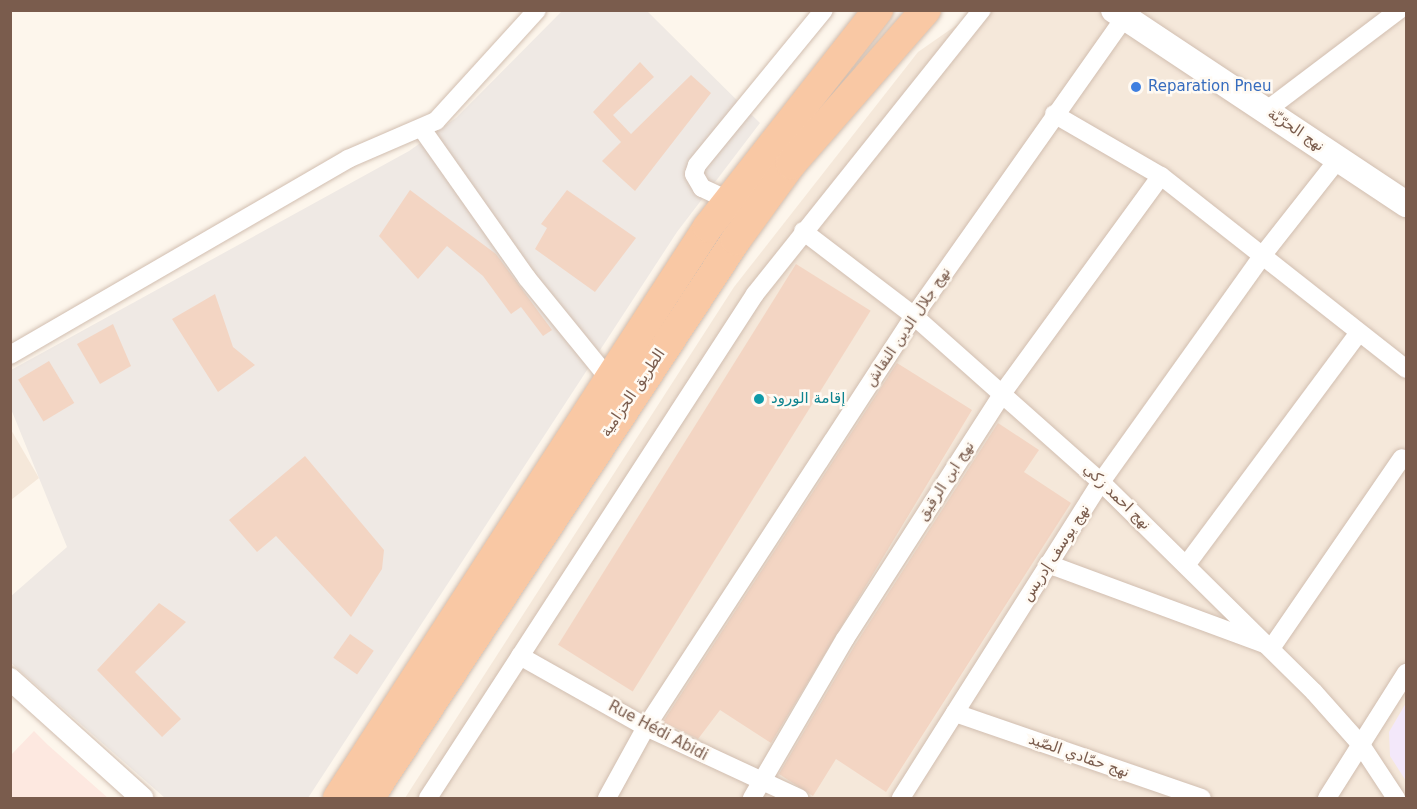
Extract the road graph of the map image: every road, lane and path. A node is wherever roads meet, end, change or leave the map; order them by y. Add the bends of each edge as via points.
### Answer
1 (537, 10) edge
2 (824, 10) edge
3 (868, 10) edge
4 (878, 10) edge
5 (926, 10) edge
6 (982, 10) edge
7 (1400, 10) edge
8 (1119, 13) edge
9 (841, 55) junction
10 (1268, 110) junction
11 (1054, 114) junction
12 (422, 129) junction
13 (1340, 158) junction
14 (1161, 176) junction
15 (728, 200) junction
16 (1407, 204) edge
17 (803, 231) junction
18 (1262, 256) junction
19 (914, 316) junction
20 (1358, 334) junction
21 (10, 355) edge
22 (1407, 369) edge
23 (609, 379) junction
24 (1004, 391) junction
25 (1402, 458) dead end
26 (1101, 482) junction
27 (1048, 564) junction
28 (1187, 564) junction
29 (1272, 647) junction
30 (520, 656) junction
31 (1407, 673) edge
32 (10, 679) edge
33 (955, 713) junction
34 (646, 727) junction
35 (1361, 745) junction
36 (755, 790) edge
37 (142, 798) edge
38 (338, 798) edge
39 (369, 798) edge
40 (428, 798) edge
41 (607, 798) edge
42 (799, 798) edge
43 (901, 798) edge
44 (1202, 798) edge
45 (1327, 798) edge
46 (1396, 798) edge

1 - 12 street via 447,111
2 - 15 street via 697,165 694,174 702,188
3 - 9 highway
4 - 9 highway, الطريق الحزامية
5 - 39 highway, الطريق الحزامية via 799,154 736,240
6 - 17 street
7 - 10 street
8 - 10 main road, نهج الحرّيّة
8 - 11 street, نهج جلال الدين النقاش
9 - 15 highway, الطريق الحزامية
10 - 13 main road, نهج الحرّيّة
11 - 14 street
11 - 19 street, نهج جلال الدين النقاش
12 - 21 street via 348,159
12 - 23 street via 527,278
13 - 16 main road, نهج الحرّيّة
13 - 18 street, نهج يوسف إدريس
14 - 18 street
14 - 24 street, نهج ابن الرقيق
15 - 23 highway, الطريق الحزامية
17 - 19 street, نهج احمد زكي
17 - 30 street via 736,322
18 - 20 street
18 - 26 street, نهج يوسف إدريس
19 - 24 street, نهج احمد زكي
19 - 34 street, نهج جلال الدين النقاش
20 - 22 street
20 - 28 street
23 - 38 highway, الطريق الحزامية
24 - 26 street, نهج احمد زكي
24 - 36 street, نهج ابن الرقيق
25 - 29 street
26 - 27 street, نهج يوسف إدريس
26 - 28 street, نهج احمد زكي
27 - 29 street
27 - 33 street, نهج يوسف إدريس
28 - 29 street, نهج احمد زكي
29 - 35 street, نهج احمد زكي
30 - 34 street, Rue Hédi Abidi
30 - 40 street
31 - 35 street
32 - 37 street
33 - 43 street, نهج يوسف إدريس
33 - 44 street, نهج حمّادي الصّيد
34 - 36 street, Rue Hédi Abidi
34 - 41 street, نهج جلال الدين النقاش
35 - 45 street
35 - 46 street, نهج احمد زكي
36 - 42 street, Rue Hédi Abidi

